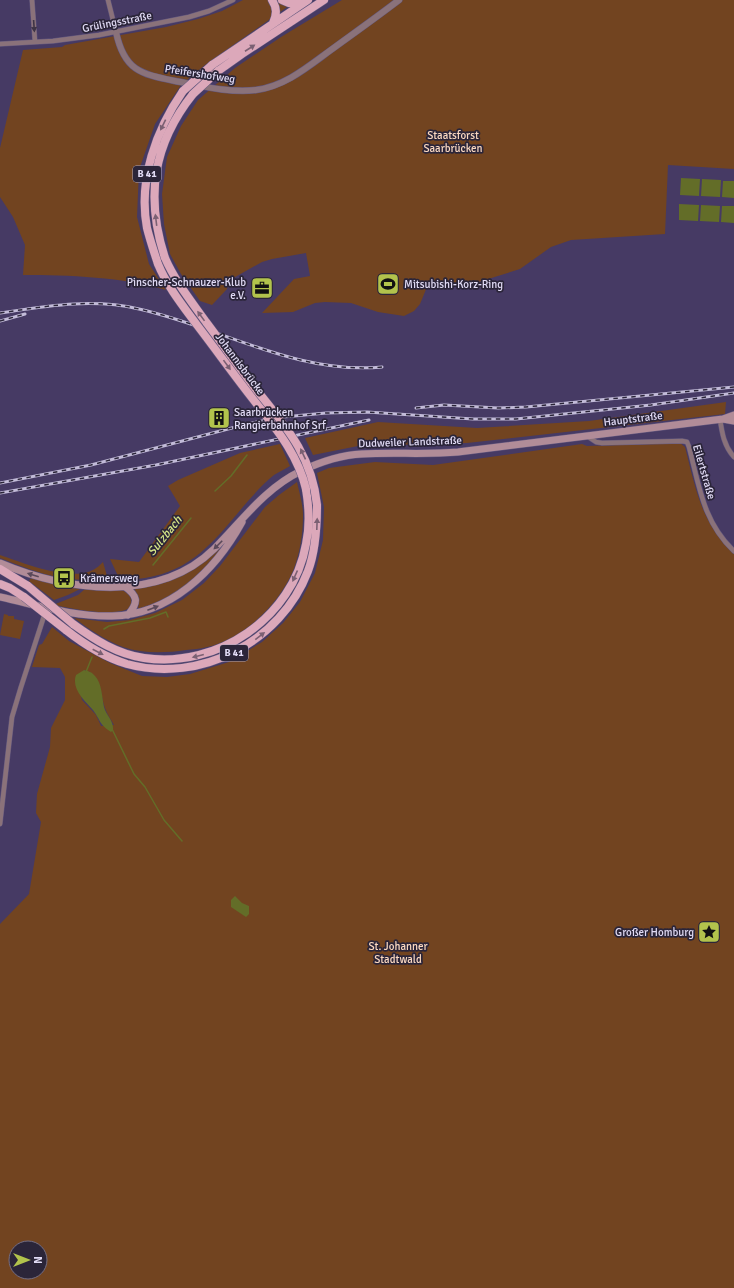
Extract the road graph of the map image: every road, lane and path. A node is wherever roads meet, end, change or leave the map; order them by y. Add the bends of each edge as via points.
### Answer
1 (32, 0) edge
2 (108, 0) edge
3 (233, 0) edge
4 (272, 0) edge
5 (282, 0) edge
6 (308, 0) edge
7 (324, 0) edge
8 (399, 0) edge
9 (273, 24) junction
10 (116, 32) junction
11 (35, 42) junction
12 (0, 44) edge
13 (734, 415) edge
14 (722, 419) junction
15 (734, 421) edge
16 (587, 436) junction
17 (546, 441) joint
18 (734, 457) edge
19 (245, 517) junction
20 (734, 551) edge
21 (0, 563) edge
22 (0, 569) edge
23 (0, 584) edge
24 (124, 586) junction
25 (0, 597) edge
26 (46, 607) junction
27 (128, 615) junction
28 (0, 824) edge

1 -> 11 street
2 - 10 street
3 - 10 street, Grülingsstraße via 189,18
4 - 9 highway via 276,8
5 - 6 highway via 289,3
6 - 9 highway, B 41
23 -> 7 highway, Johannisbrücke / B 41, bridge via 24,597 90,648 128,664 154,668 196,666 233,653 246,646 279,618 296,595 312,556 317,527 317,505 309,468 294,437 245,375 178,282 165,258 158,236 154,190 156,170 170,129 193,94 218,71
8 - 10 street, Pfeifershofweg via 300,72 281,83 257,90 223,90 159,78 142,72 124,56
9 -> 22 highway, Johannisbrücke / B 41, bridge via 212,65 183,92 163,124 155,144 145,190 145,210 147,228 158,264 170,287 295,457 305,484 308,525 303,557 292,583 271,612 253,629 231,644 188,658 158,659 143,658 107,646 73,624 28,586
10 - 11 street, Grülingsstraße via 69,40
11 - 12 street, Grülingsstraße
13 - 14 main road, Hauptstraße
14 - 15 main road, Hauptstraße
14 - 16 main road, Hauptstraße
14 - 18 street via 724,440
16 - 17 main road, Hauptstraße
16 - 20 street, Eilertstraße via 602,443 686,442 698,489 708,514 723,539
17 - 19 main road, Dudweiler Landstraße via 440,454 361,454 333,459 301,471 282,483 258,502
19 -> 24 main road, Dudweiler Landstraße via 203,559 185,571 159,580
27 -> 19 main road, Dudweiler Landstraße via 168,601 195,583 231,541
24 -> 21 main road, Dudweiler Landstraße via 58,582
24 - 27 main road via 134,594 136,600
25 - 26 main road, Dudweiler Landstraße
26 - 27 main road, Dudweiler Landstraße via 91,615
26 - 28 street via 12,717

